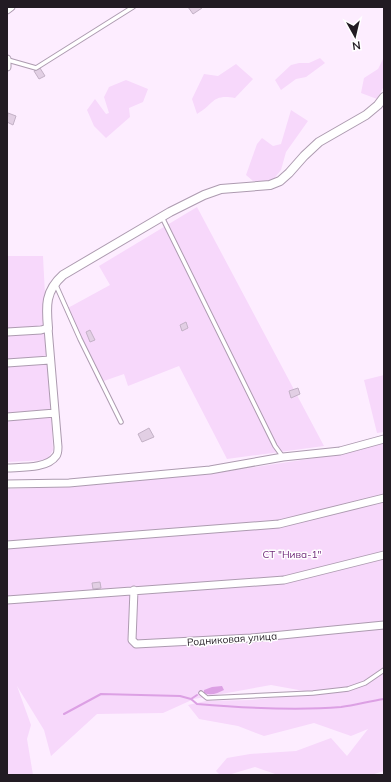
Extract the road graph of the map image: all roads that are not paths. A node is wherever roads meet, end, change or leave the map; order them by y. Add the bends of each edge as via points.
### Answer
1 (11, 7) edge
2 (133, 7) edge
3 (7, 10) edge
4 (7, 62) edge
5 (384, 97) edge
6 (162, 217) junction
7 (55, 282) junction
8 (48, 328) junction
9 (7, 332) edge
10 (50, 360) junction
11 (7, 363) edge
12 (55, 413) junction
13 (7, 417) edge
14 (121, 422) dead end
15 (384, 439) edge
16 (283, 457) junction
17 (7, 468) edge
18 (7, 484) edge
19 (384, 498) edge
20 (7, 545) edge
21 (384, 555) edge
22 (134, 590) junction
23 (7, 600) edge
24 (384, 625) edge
25 (384, 670) edge
26 (201, 692) dead end

1 - 3 street
2 - 4 lane via 36,68
5 - 6 street via 366,115 319,142 280,181 270,185 221,189
6 - 7 street
6 - 16 lane via 275,446
7 - 8 street via 47,300
7 - 14 lane
8 - 9 street
8 - 10 street
10 - 11 street
10 - 12 street
12 - 13 street
12 - 17 street via 57,455 50,463
15 - 16 street via 340,451
16 - 18 street via 202,470 69,483
19 - 20 street via 280,524
21 - 22 street via 284,580
22 - 23 street
22 - 24 street, Родниковая улица via 132,640 136,644 251,638
25 - 26 lane via 365,683 348,689 207,698

